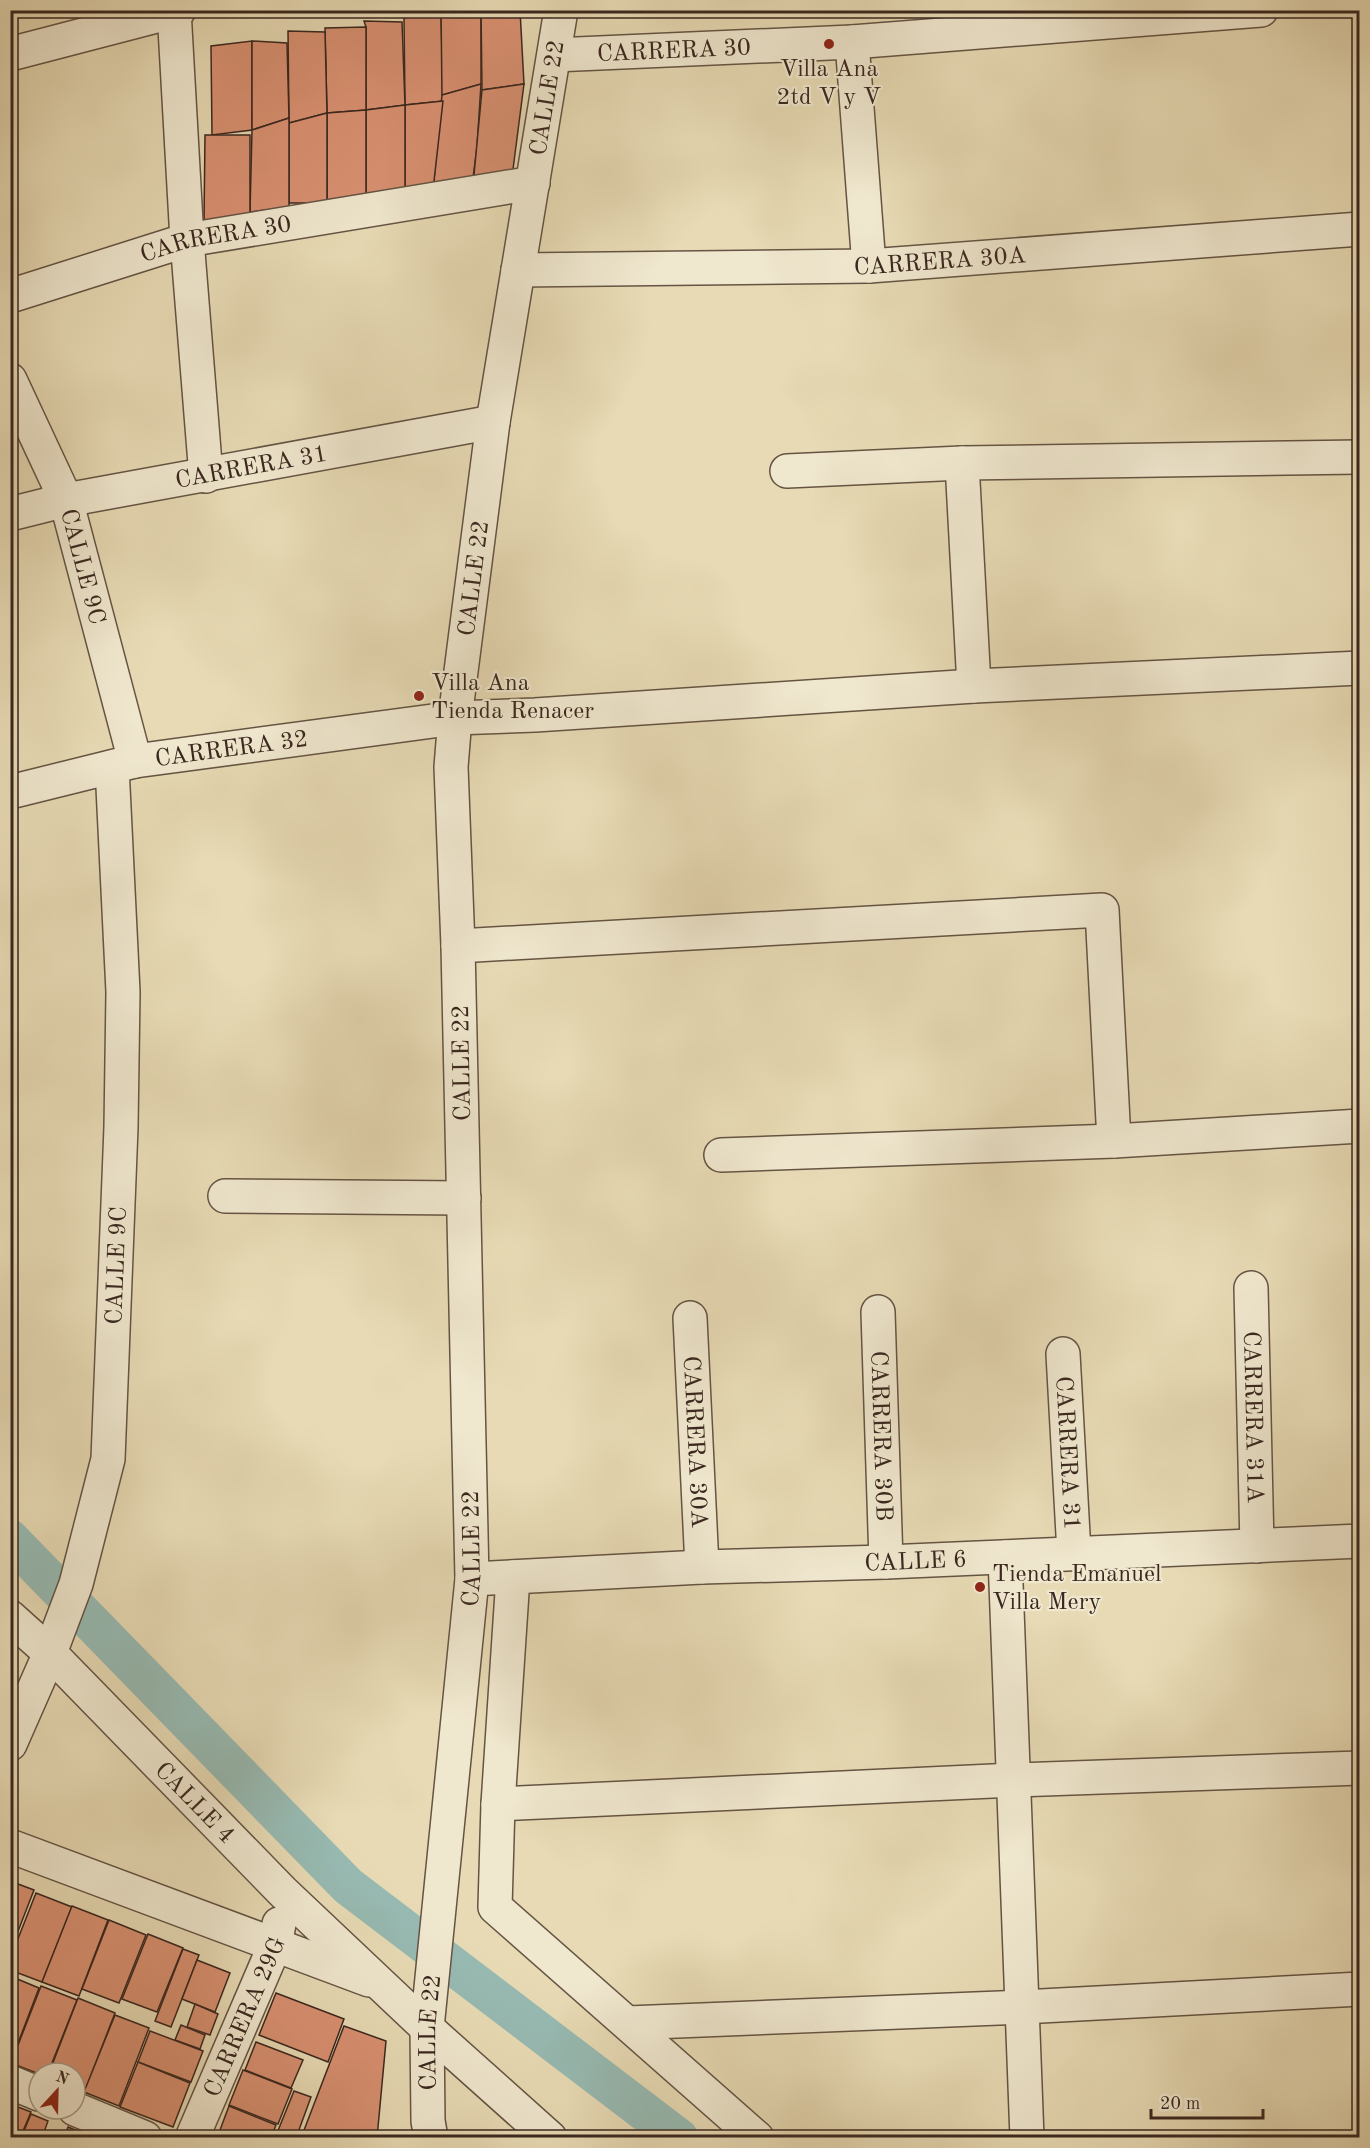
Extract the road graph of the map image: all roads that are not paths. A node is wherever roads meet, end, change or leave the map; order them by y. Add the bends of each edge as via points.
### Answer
1 (561, 10) edge
2 (1261, 10) edge
3 (176, 11) edge
4 (852, 42) junction
5 (10, 54) edge
6 (554, 55) junction
7 (533, 183) junction
8 (1359, 229) edge
9 (187, 240) junction
10 (869, 266) junction
11 (518, 270) junction
12 (10, 296) edge
13 (10, 380) edge
14 (493, 423) junction
15 (1359, 457) edge
16 (962, 463) junction
17 (787, 471) dead end
18 (206, 476) junction
19 (66, 500) junction
20 (10, 514) edge
21 (1359, 668) edge
22 (974, 687) junction
23 (455, 718) junction
24 (124, 764) junction
25 (10, 792) edge
26 (458, 946) junction
27 (1359, 1126) edge
28 (1114, 1141) junction
29 (721, 1155) dead end
30 (225, 1196) dead end
31 (464, 1198) junction
32 (1251, 1288) dead end
33 (878, 1312) dead end
34 (690, 1318) dead end
35 (1063, 1354) dead end
36 (1359, 1541) edge
37 (1257, 1546) junction
38 (1074, 1553) junction
39 (1005, 1557) junction
40 (886, 1562) junction
41 (702, 1567) junction
42 (513, 1578) junction
43 (472, 1579) junction
44 (10, 1617) edge
45 (55, 1641) junction
46 (10, 1744) edge
47 (1359, 1768) edge
48 (1014, 1779) junction
49 (498, 1804) junction
50 (10, 1846) edge
51 (283, 1892) junction
52 (275, 1945) junction
53 (383, 1985) junction
54 (1359, 1989) edge
55 (1022, 2007) junction
56 (628, 2023) junction
57 (427, 2028) junction
58 (10, 2082) edge
59 (27, 2089) edge
60 (87, 2114) edge
61 (427, 2132) edge
62 (145, 2138) edge
63 (192, 2138) edge
64 (550, 2138) edge
65 (757, 2138) edge
66 (1027, 2138) edge

1 - 6 street, CALLE 22
2 - 4 street, CARRERA 30
3 - 5 street
3 - 9 street
4 - 6 street, CARRERA 30
4 - 10 street
6 - 7 street, CALLE 22
7 - 9 street, CARRERA 30
7 - 11 street, CALLE 22
8 - 10 street, CARRERA 30A
9 - 12 street, CARRERA 30
9 - 18 street
10 - 11 street, CARRERA 30A
11 - 14 street, CALLE 22
13 - 19 street, CALLE 9C
14 - 18 street, CARRERA 31
14 - 23 street, CALLE 22
15 - 16 street
16 - 17 street
16 - 22 street
18 - 19 street, CARRERA 31
19 - 20 street, CARRERA 31
19 - 24 street, CALLE 9C
21 - 22 street, CARRERA 32
22 - 23 street, CARRERA 32
23 - 24 street, CARRERA 32
23 - 26 street, CALLE 22 via 451,767
24 - 25 street, CARRERA 32
24 - 45 street, CALLE 9C via 121,1127 108,1459 76,1584
26 - 28 street via 1102,910
26 - 31 street, CALLE 22
27 - 28 street
28 - 29 street
30 - 31 street
31 - 43 street, CALLE 22
32 - 37 street, CARRERA 31A
33 - 40 street, CARRERA 30B
34 - 41 street, CARRERA 30A
35 - 38 street, CARRERA 31
36 - 37 street, CALLE 6
37 - 38 street, CALLE 6
38 - 39 street, CALLE 6
39 - 40 street, CALLE 6
39 - 48 street
40 - 41 street, CALLE 6
41 - 42 street, CALLE 6
42 - 43 street, CALLE 6
42 - 49 street
43 - 57 street, CALLE 22
44 - 45 street, CALLE 4
45 - 46 street, CALLE 9C
45 - 51 street, CALLE 4
47 - 48 street
48 - 49 street
48 - 55 street
49 - 56 street via 495,1907
50 - 52 street, CALLE 4
51 - 52 street, CARRERA 29G
51 - 53 street, CALLE 4
52 - 53 street, CALLE 4
52 - 63 street, CARRERA 29G
53 - 57 street, CALLE 4
54 - 55 street
55 - 56 street
55 - 66 street
56 - 65 street
57 - 61 street, CALLE 22
57 - 64 street, CALLE 4
58 - 59 street
60 - 62 street

